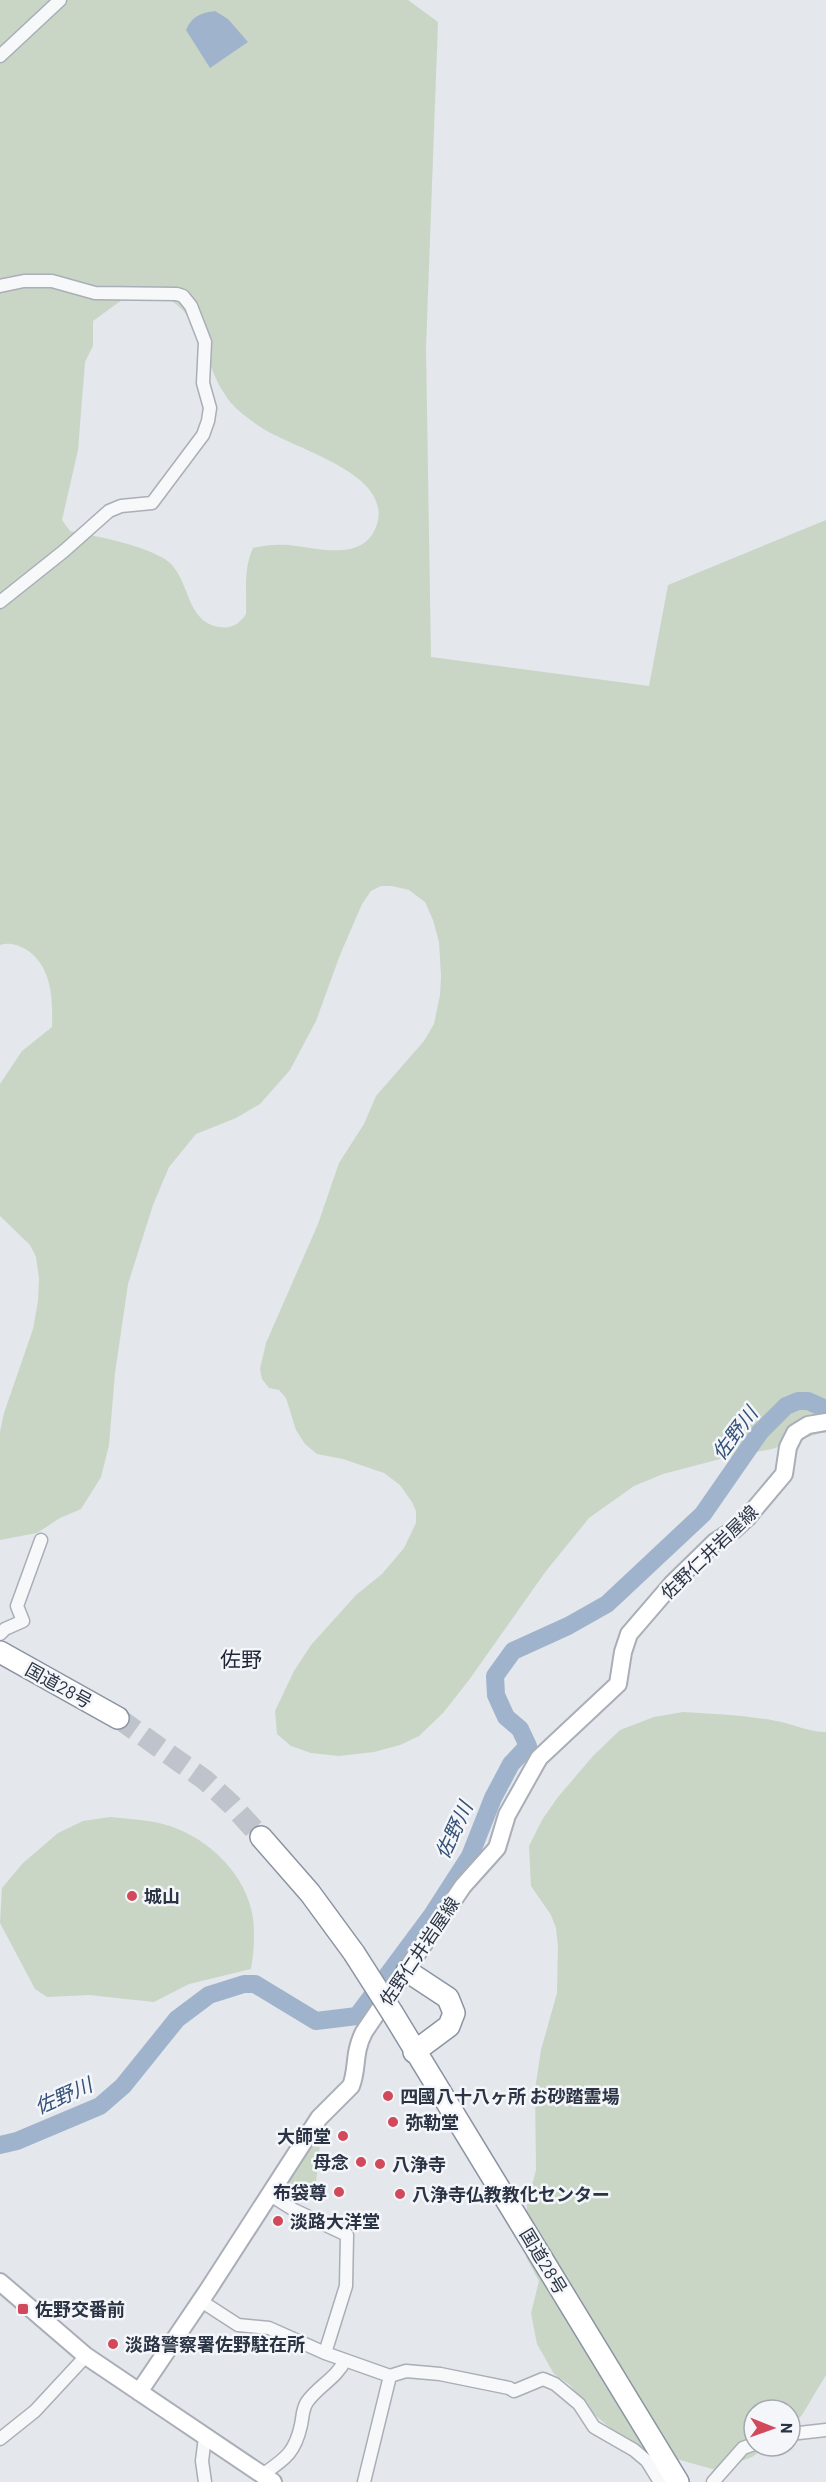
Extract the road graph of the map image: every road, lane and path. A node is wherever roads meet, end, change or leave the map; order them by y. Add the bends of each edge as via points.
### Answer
1 (60, 0) edge
2 (0, 56) edge
3 (0, 286) edge
4 (0, 602) edge
5 (826, 1422) edge
6 (40, 1540) dead end
7 (0, 1634) edge
8 (0, 1652) edge
9 (118, 1718) tunnel mouth
10 (261, 1837) tunnel mouth
11 (407, 1971) junction
12 (414, 2052) junction
13 (270, 2194) junction
14 (0, 2282) edge
15 (201, 2301) junction
16 (325, 2353) junction
17 (86, 2356) junction
18 (345, 2360) junction
19 (390, 2376) junction
20 (139, 2392) junction
21 (826, 2430) edge
22 (802, 2433) edge
23 (205, 2437) junction
24 (0, 2439) edge
25 (742, 2449) edge
26 (267, 2478) edge
27 (205, 2482) edge
28 (364, 2482) edge
29 (660, 2482) edge
30 (678, 2482) edge
31 (713, 2482) edge

1 - 2 street
3 - 4 street via 52,281 95,293 157,292 183,296 205,342 203,383 210,408 202,435 152,503 109,511
5 - 11 main road, 佐野仁井岩屋線 via 808,1425 795,1433 788,1447 784,1474 747,1518 715,1542 672,1584 629,1634 618,1684 532,1767 507,1815 497,1848 463,1886
6 - 7 street via 17,1606 23,1621
8 - 9 highway, 国道28号
10 - 12 highway, 国道28号, bridge via 310,1893 354,1953
11 - 12 highway via 448,1998 454,2013 449,2026
11 - 13 main road, 佐野仁井岩屋線 via 357,2045 351,2086 319,2118
12 - 30 highway, 国道28号
13 - 15 main road, 佐野仁井岩屋線
13 - 16 street via 347,2235 346,2286
14 - 17 main road
15 - 16 street via 238,2325 269,2328
15 - 20 main road, 佐野仁井岩屋線
16 - 18 street
17 - 20 main road
17 - 24 street via 35,2411
18 - 19 street
18 - 26 street via 340,2371 315,2390 303,2408 291,2453
19 - 28 street
19 - 29 street via 406,2372 440,2374 514,2391 543,2379 579,2404 594,2427 647,2461
20 - 23 main road
21 - 22 street
23 - 26 main road
23 - 27 street
25 - 31 street

